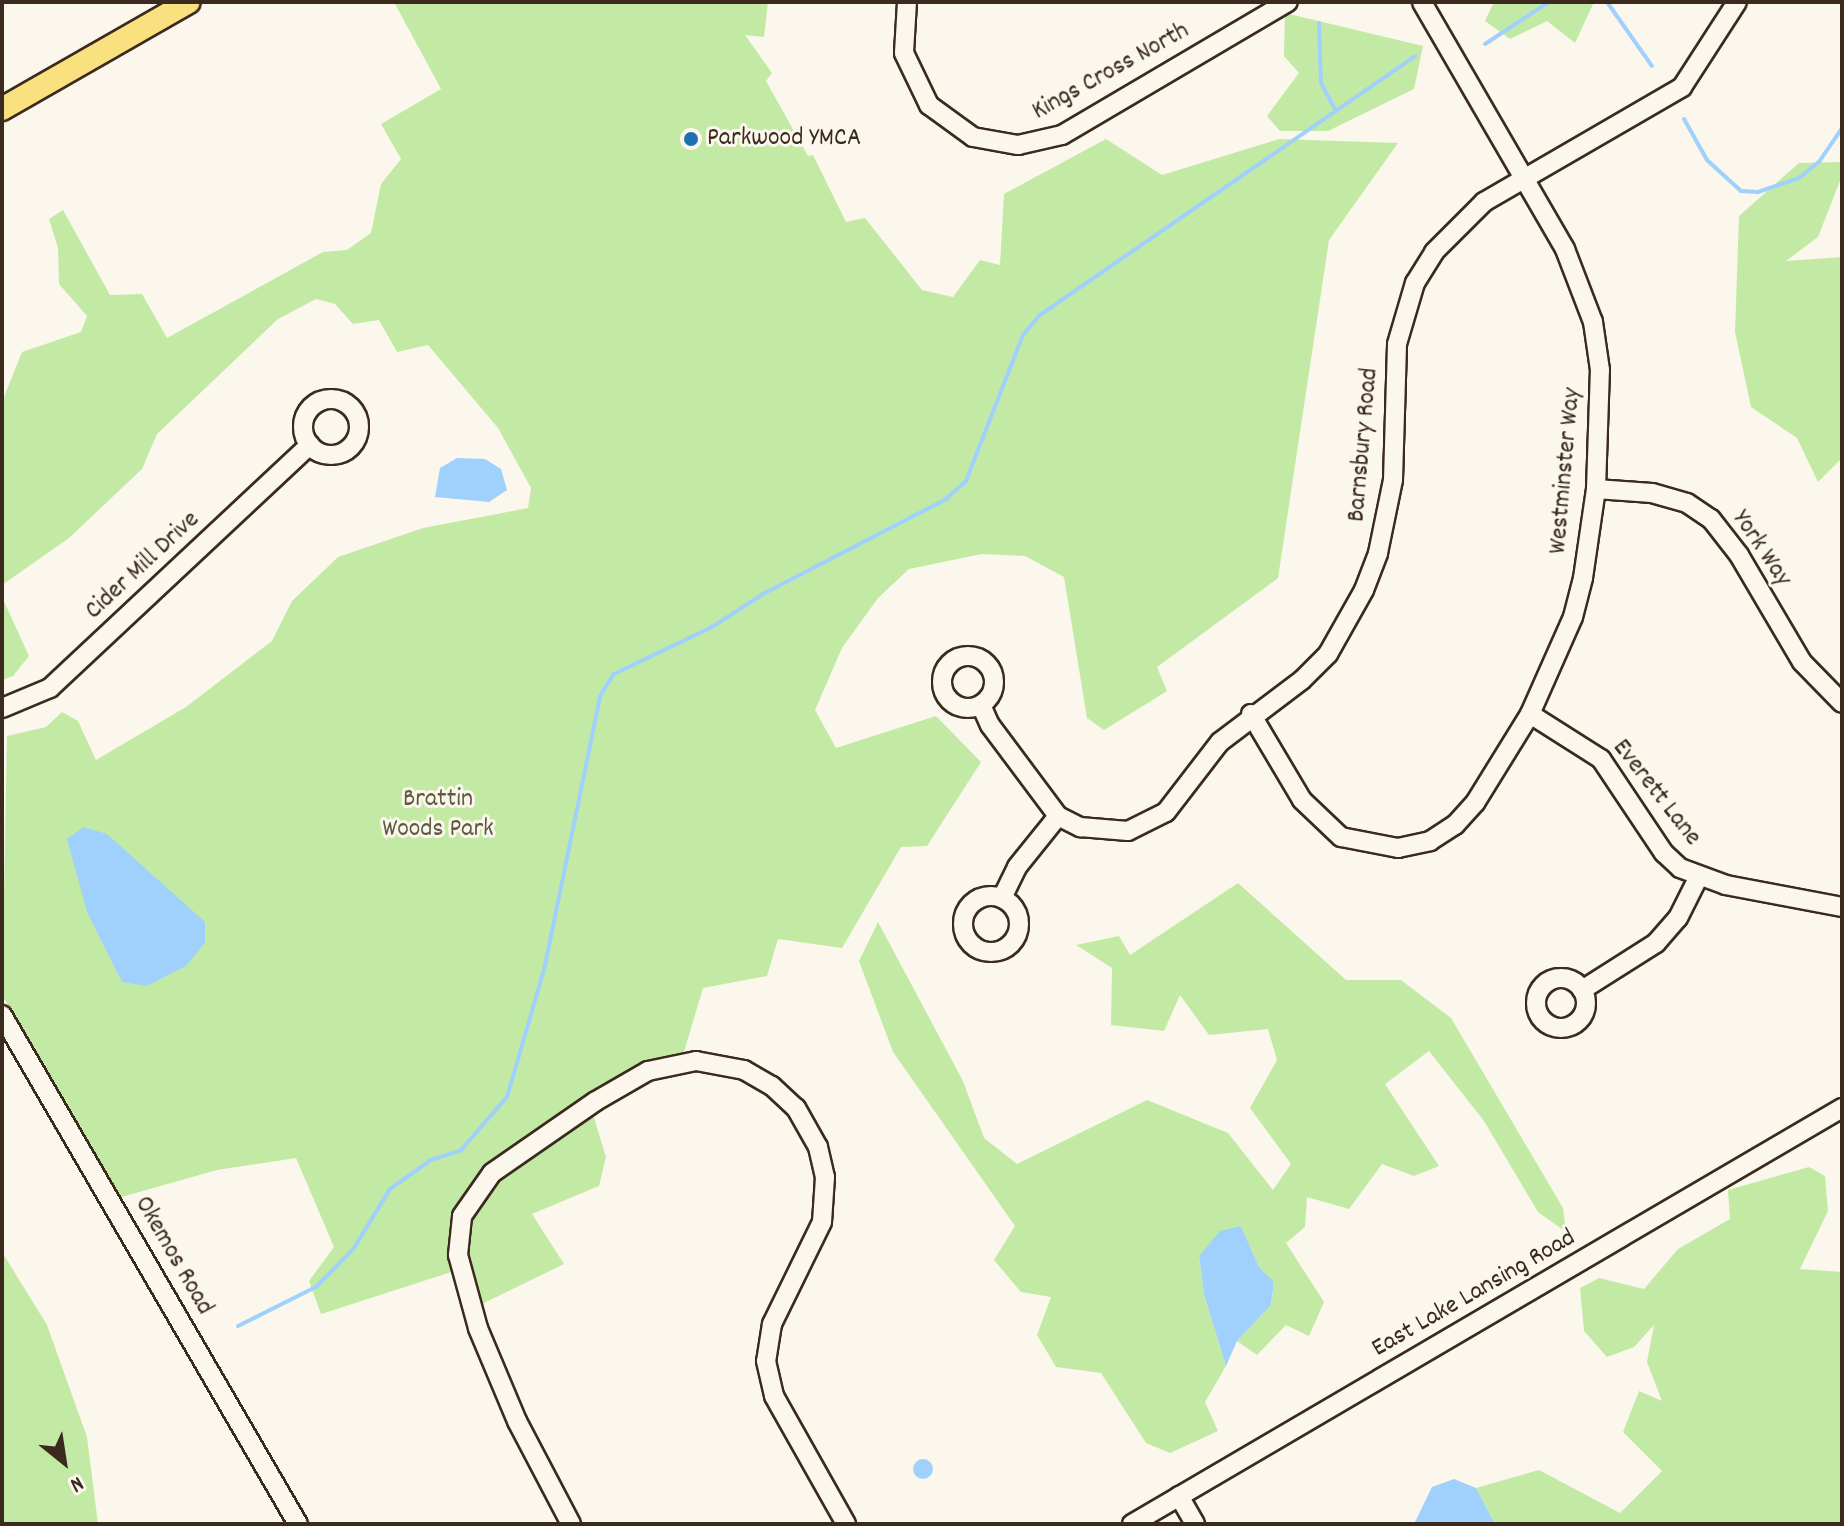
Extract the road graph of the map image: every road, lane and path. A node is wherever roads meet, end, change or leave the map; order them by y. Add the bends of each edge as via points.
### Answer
1 (189, 2) edge
2 (907, 2) edge
3 (1288, 2) edge
4 (1422, 2) edge
5 (1735, 2) edge
6 (2, 109) edge
7 (1525, 179) junction
8 (310, 445) dead end
9 (1596, 489) junction
10 (1842, 703) edge
11 (981, 705) dead end
12 (2, 708) edge
13 (1251, 714) junction
14 (1530, 714) junction
15 (1058, 816) junction
16 (1698, 878) junction
17 (1002, 898) dead end
18 (1842, 907) edge
19 (1582, 990) dead end
20 (2, 1015) edge
21 (1842, 1108) edge
22 (1179, 1496) junction
23 (298, 1524) edge
24 (571, 1524) edge
25 (846, 1524) edge
26 (1132, 1524) edge
27 (1195, 1524) edge

1 - 6 main road
2 - 3 street, Kings Cross North via 904,53 918,90 942,119 994,143 1040,142 1062,135
4 - 7 street, Westminster Way
5 - 7 street, Barnsbury Road via 1682,87
7 - 9 street, Westminster Way via 1565,249 1593,322 1600,370
7 - 13 street, Barnsbury Road via 1457,225 1415,283 1397,344 1393,480 1378,553 1328,654 1302,680
8 - 12 street, Cider Mill Drive via 50,688
9 - 10 street, York Way via 1652,493 1687,503 1711,519 1733,545 1802,662
9 - 14 street, Westminster Way via 1573,617
11 - 15 street via 990,725
13 - 14 street, Westminster Way via 1320,821 1341,837 1398,848 1430,841 1455,825 1475,803
13 - 15 street, Barnsbury Road via 1220,742 1181,796 1148,824 1103,832
14 - 16 street, Everett Lane via 1601,759 1664,853
15 - 17 street via 1017,867
16 - 18 street, Everett Lane
16 - 19 street via 1678,918 1656,943
20 - 23 street, Okemos Road
21 - 22 street, East Lake Lansing Road
22 - 26 street, East Lake Lansing Road
22 - 27 street
24 - 25 street via 487,1352 459,1266 459,1227 469,1200 492,1173 648,1071 679,1062 712,1062 744,1070 772,1086 812,1133 826,1192 818,1236 772,1324 767,1373 779,1407

